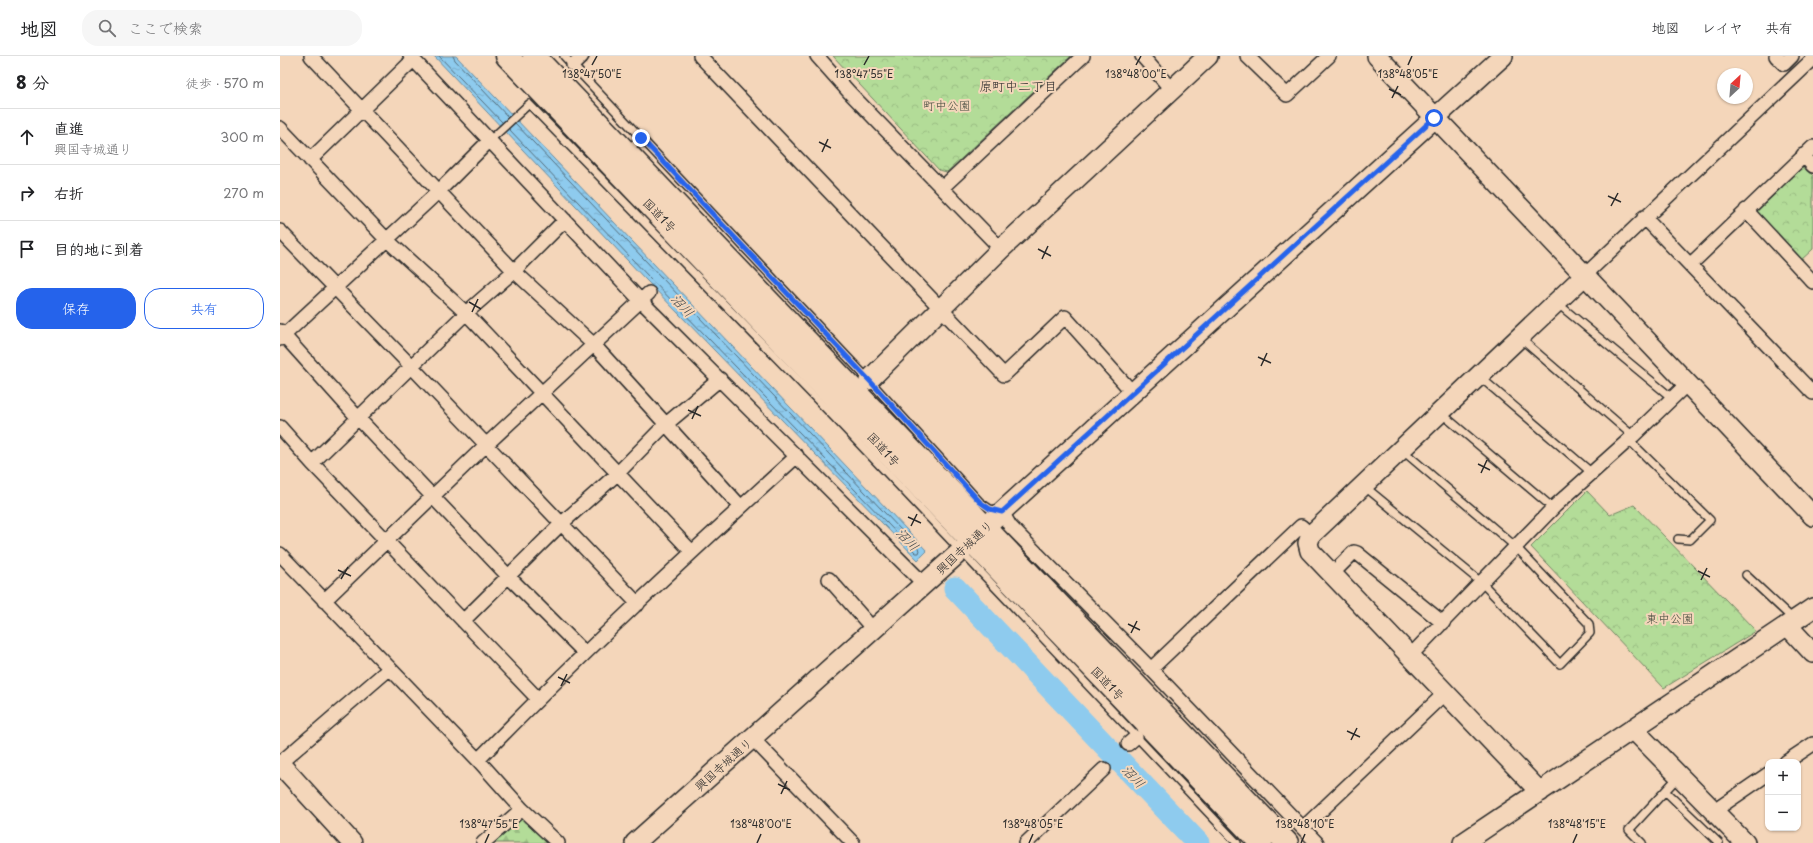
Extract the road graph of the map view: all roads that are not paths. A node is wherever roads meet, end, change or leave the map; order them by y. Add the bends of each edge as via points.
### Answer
1 (311, 56) edge
2 (507, 56) edge
3 (534, 56) edge
4 (700, 56) edge
5 (817, 56) edge
6 (1083, 56) edge
7 (1142, 56) edge
8 (1208, 56) edge
9 (1247, 56) edge
10 (1329, 56) edge
11 (1377, 56) edge
12 (1503, 56) edge
13 (1776, 56) edge
14 (1792, 56) edge
15 (412, 58) edge
16 (573, 59) edge
17 (1813, 59) edge
18 (1171, 89) junction
19 (362, 110) junction
20 (1434, 118) junction
21 (280, 128) edge
22 (492, 137) junction
23 (641, 138) junction
24 (634, 144) dead end
25 (1808, 151) edge
26 (310, 160) junction
27 (1813, 166) edge
28 (606, 170) dead end
29 (599, 176) junction
30 (943, 187) junction
31 (439, 191) junction
32 (1746, 210) junction
33 (1644, 218) junction
34 (565, 220) junction
35 (280, 231) edge
36 (386, 239) junction
37 (1001, 249) junction
38 (1690, 265) junction
39 (514, 271) junction
40 (1584, 275) junction
41 (1813, 282) edge
42 (334, 288) junction
43 (645, 297) junction
44 (1557, 303) junction
45 (940, 309) junction
46 (466, 313) junction
47 (281, 335) edge
48 (1520, 338) junction
49 (594, 345) junction
50 (412, 367) junction
51 (1479, 376) junction
52 (720, 379) junction
53 (869, 380) junction
54 (1687, 384) junction
55 (1133, 393) junction
56 (1813, 393) edge
57 (542, 394) junction
58 (1672, 398) junction
59 (1440, 413) junction
60 (358, 418) junction
61 (665, 425) junction
62 (280, 427) edge
63 (1631, 438) junction
64 (486, 445) junction
65 (1402, 450) junction
66 (797, 456) junction
67 (312, 463) junction
68 (1592, 473) junction
69 (616, 474) junction
70 (1364, 486) junction
71 (433, 496) junction
72 (741, 507) junction
73 (1553, 508) junction
74 (1002, 512) junction
75 (1813, 516) edge
76 (561, 524) junction
77 (1311, 536) junction
78 (1678, 539) dead end
79 (386, 540) junction
80 (972, 540) junction
81 (1516, 547) junction
82 (692, 552) junction
83 (280, 554) edge
84 (1332, 574) junction
85 (1746, 575) dead end
86 (509, 577) junction
87 (829, 579) dead end
88 (1482, 583) junction
89 (924, 584) junction
90 (324, 601) junction
91 (638, 604) junction
92 (1813, 608) edge
93 (463, 621) junction
94 (1443, 623) junction
95 (1792, 623) junction
96 (873, 629) junction
97 (585, 653) junction
98 (1813, 653) edge
99 (1410, 656) junction
100 (389, 669) junction
101 (1151, 669) junction
102 (1445, 693) junction
103 (538, 699) junction
104 (1634, 730) junction
105 (752, 738) junction
106 (1813, 744) edge
107 (1790, 759) edge
108 (478, 760) junction
109 (280, 764) edge
110 (1104, 769) dead end
111 (1679, 776) junction
112 (1765, 776) edge
113 (1665, 790) junction
114 (1540, 792) junction
115 (522, 809) junction
116 (1714, 811) junction
117 (1302, 828) junction
118 (352, 843) edge
119 (483, 843) edge
120 (558, 843) edge
121 (635, 843) edge
122 (853, 843) edge
123 (1026, 843) edge
124 (1237, 843) edge
125 (1261, 843) edge
126 (1287, 843) edge
127 (1317, 843) edge
128 (1463, 843) edge
129 (1642, 843) edge
130 (1719, 843) edge
131 (1745, 843) edge

1 - 19 street
2 - 80 highway, 国道1号
3 - 80 highway, 国道1号
4 - 45 street
5 - 30 street
6 - 30 street
7 - 18 street
8 - 18 street
9 - 10 street via 1287,95
11 - 20 street
12 - 20 street, 興国寺城通り
13 - 14 street via 1784,64
15 - 19 street
15 - 22 street
16 - 23 lane
17 - 33 street
18 - 37 street
19 - 26 street
19 - 31 street
20 - 40 street
20 - 55 street, 興国寺城通り
21 - 26 street
22 - 29 lane via 529,104
22 - 31 street
22 - 34 street
23 - 24 lane
23 - 53 lane
25 - 27 street
25 - 32 street
26 - 36 street
28 - 29 lane
29 - 80 lane via 835,418
30 - 37 street
31 - 36 street
31 - 39 street
32 - 38 street
32 - 41 street
33 - 38 street
33 - 40 street
34 - 39 street
34 - 43 street
35 - 42 street
36 - 42 street
36 - 46 street
37 - 45 street
38 - 56 street
39 - 46 street
39 - 49 street
40 - 44 street
40 - 54 street
42 - 47 street
42 - 50 street
43 - 49 street
43 - 52 street
44 - 48 street
44 - 58 lane
45 - 53 street
45 - 55 street via 1004,375 1065,317
46 - 50 street
46 - 57 street
47 - 60 street
48 - 51 street
48 - 63 lane
49 - 57 street
49 - 61 street
50 - 60 street
50 - 64 street
51 - 59 street
51 - 68 lane
52 - 61 street
52 - 66 street
53 - 74 lane via 980,502 990,509
54 - 58 street
54 - 75 street
55 - 74 street, 興国寺城通り
57 - 64 street
57 - 69 street
58 - 63 street
59 - 65 street
59 - 73 lane
60 - 67 street
60 - 71 street
61 - 69 street
61 - 72 street
62 - 67 street
63 - 68 street
63 - 78 lane via 1710,520 1690,540
64 - 71 street
64 - 76 street
65 - 70 street
65 - 81 lane
66 - 72 street
66 - 89 street
67 - 79 street
68 - 73 street
69 - 76 street
69 - 82 street
70 - 77 street
70 - 88 lane
71 - 79 street
71 - 86 street
72 - 82 street
73 - 81 street
74 - 80 street, 興国寺城通り
74 - 101 street via 1010,526
76 - 86 street
76 - 91 street
77 - 84 street via 1308,543 1310,551
77 - 101 street via 1301,526
79 - 90 street
79 - 93 street
80 - 89 street, 興国寺城通り
80 - 124 lane via 1132,740
80 - 125 highway, 国道1号
80 - 126 highway, 国道1号
81 - 88 street
81 - 88 lane via 1589,624 1590,632 1587,636 1560,664
82 - 91 street
83 - 90 street
84 - 94 street via 1354,552 1357,553
84 - 99 street
85 - 95 lane
86 - 93 street
86 - 97 street
87 - 96 street
88 - 94 street
89 - 96 street, 興国寺城通り
90 - 100 street
91 - 97 street
92 - 95 street
93 - 103 street
94 - 99 street
95 - 98 street
95 - 104 street
96 - 105 street, 興国寺城通り
97 - 103 street
99 - 102 street
100 - 108 street
100 - 109 street
101 - 117 street
102 - 114 street
102 - 117 street
103 - 108 street
104 - 111 street
104 - 114 street
105 - 121 street, 興国寺城通り
105 - 122 street
106 - 107 street
108 - 115 street
109 - 118 street
110 - 123 street
111 - 113 lane
111 - 116 street
112 - 116 street
113 - 129 lane via 1630,830
113 - 130 lane
114 - 128 street
115 - 119 street
115 - 120 street
116 - 131 street
117 - 127 street

